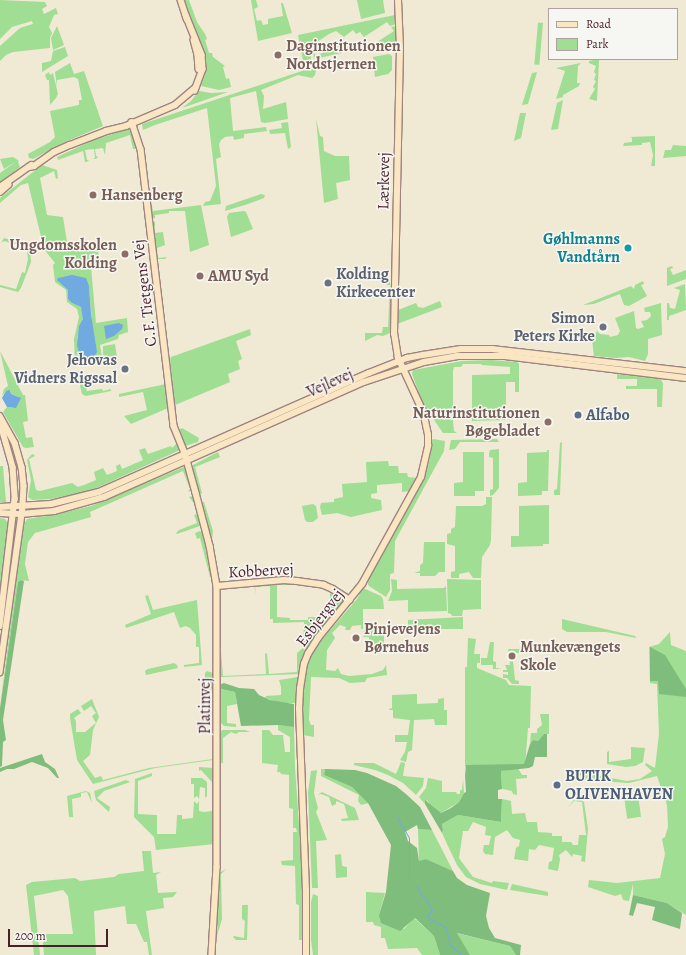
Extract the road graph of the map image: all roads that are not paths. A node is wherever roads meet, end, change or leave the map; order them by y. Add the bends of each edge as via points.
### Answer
1 (181, 0) edge
2 (398, 0) edge
3 (131, 123) junction
4 (14, 178) junction
5 (0, 187) edge
6 (0, 192) edge
7 (424, 355) junction
8 (400, 361) junction
9 (403, 368) junction
10 (686, 371) edge
11 (666, 372) junction
12 (686, 378) edge
13 (0, 416) edge
14 (0, 421) edge
15 (184, 453) junction
16 (18, 454) junction
17 (10, 456) junction
18 (186, 461) junction
19 (0, 507) edge
20 (14, 510) junction
21 (22, 510) junction
22 (0, 512) edge
23 (217, 586) junction
24 (350, 600) junction
25 (0, 626) edge
26 (0, 672) edge
27 (212, 955) edge
28 (306, 955) edge

1 - 3 street via 198,55 200,75 195,88 175,105
2 - 8 street, Lærkevej via 400,48 394,334
3 - 4 street via 46,155
3 - 15 street, C.F. Tietgens Vej via 141,149 174,426
4 - 5 street
4 - 6 street
7 - 8 street, Vejlevej
7 - 9 street via 422,359 408,362
7 - 11 street, Vejlevej via 461,349 492,349
8 - 9 street, Lærkevej
8 - 15 street, Vejlevej
9 - 11 street, Vejlevej via 457,356 489,355
9 - 18 street, Vejlevej via 364,382
9 - 24 street, Esbjergvej via 426,423 426,460 421,477 362,584
10 - 11 street, Vejlevej
11 - 12 street, Vejlevej
13 - 16 street via 9,430
14 - 17 street
15 - 18 street, C.F. Tietgens Vej
15 - 21 street, Vejlevej via 99,492 47,508
16 - 17 street
16 - 21 street via 23,476
17 - 20 street via 14,475
18 - 21 street, Vejlevej via 86,503 54,511
18 - 23 street, Platinvej via 210,546
19 - 20 street, Vejlevej
20 - 21 street, Vejlevej
20 - 22 street, Vejlevej
20 - 25 street
21 - 26 street
23 - 24 street, Kobbervej via 297,581 324,585
23 - 27 street, Platinvej via 217,867
24 - 28 street, Esbjergvej via 308,654 300,689 299,734 306,891

